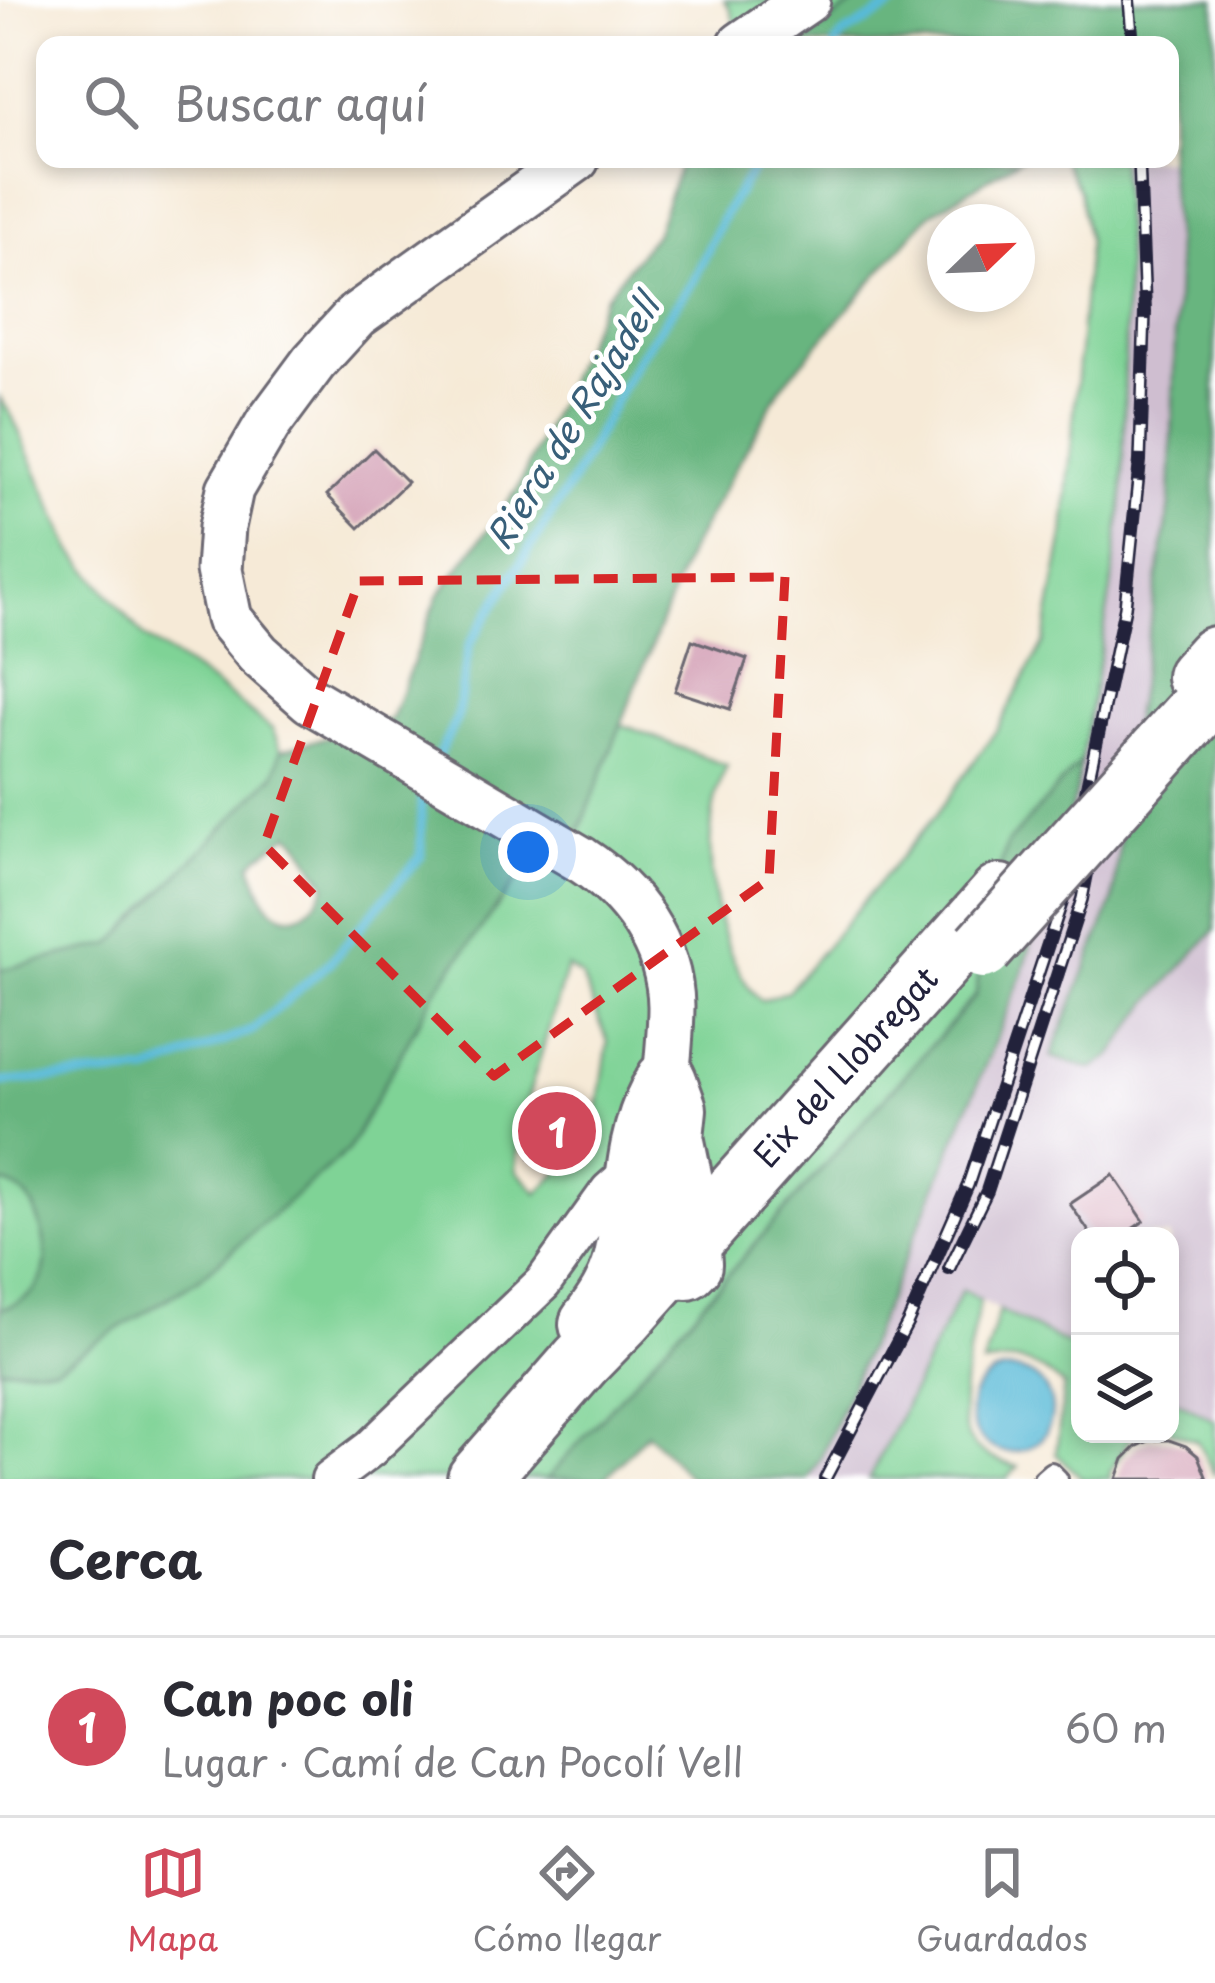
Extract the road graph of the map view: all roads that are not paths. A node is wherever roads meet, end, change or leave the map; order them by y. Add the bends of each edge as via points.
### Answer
1 (807, 0) edge
2 (754, 36) edge
3 (563, 168) edge
4 (1206, 683) edge
5 (671, 1095) junction
6 (774, 1168) junction
7 (635, 1179) junction
8 (691, 1241) junction
9 (589, 1374) junction
10 (330, 1479) edge
11 (478, 1479) edge
12 (516, 1479) edge
13 (1043, 1479) edge
14 (1058, 1479) edge

1 - 2 street
3 - 5 street via 356,316 314,362 230,489 219,570 229,619 310,700 598,871 634,906 653,934 669,985
4 - 6 highway, Eix del Llobregat, bridge via 992,921 874,1079
5 - 6 highway via 710,1152 725,1162
5 - 7 highway via 650,1112
5 - 8 highway
6 - 8 highway via 715,1238
6 - 9 highway, Eix del Llobregat via 714,1260
7 - 8 highway via 656,1224 674,1240
7 - 9 highway via 625,1258 583,1333
7 - 10 street via 609,1191 543,1283
8 - 9 highway via 691,1264
9 - 11 highway, Eix del Llobregat
9 - 12 highway, Eix del Llobregat
13 - 14 lane via 1051,1472

